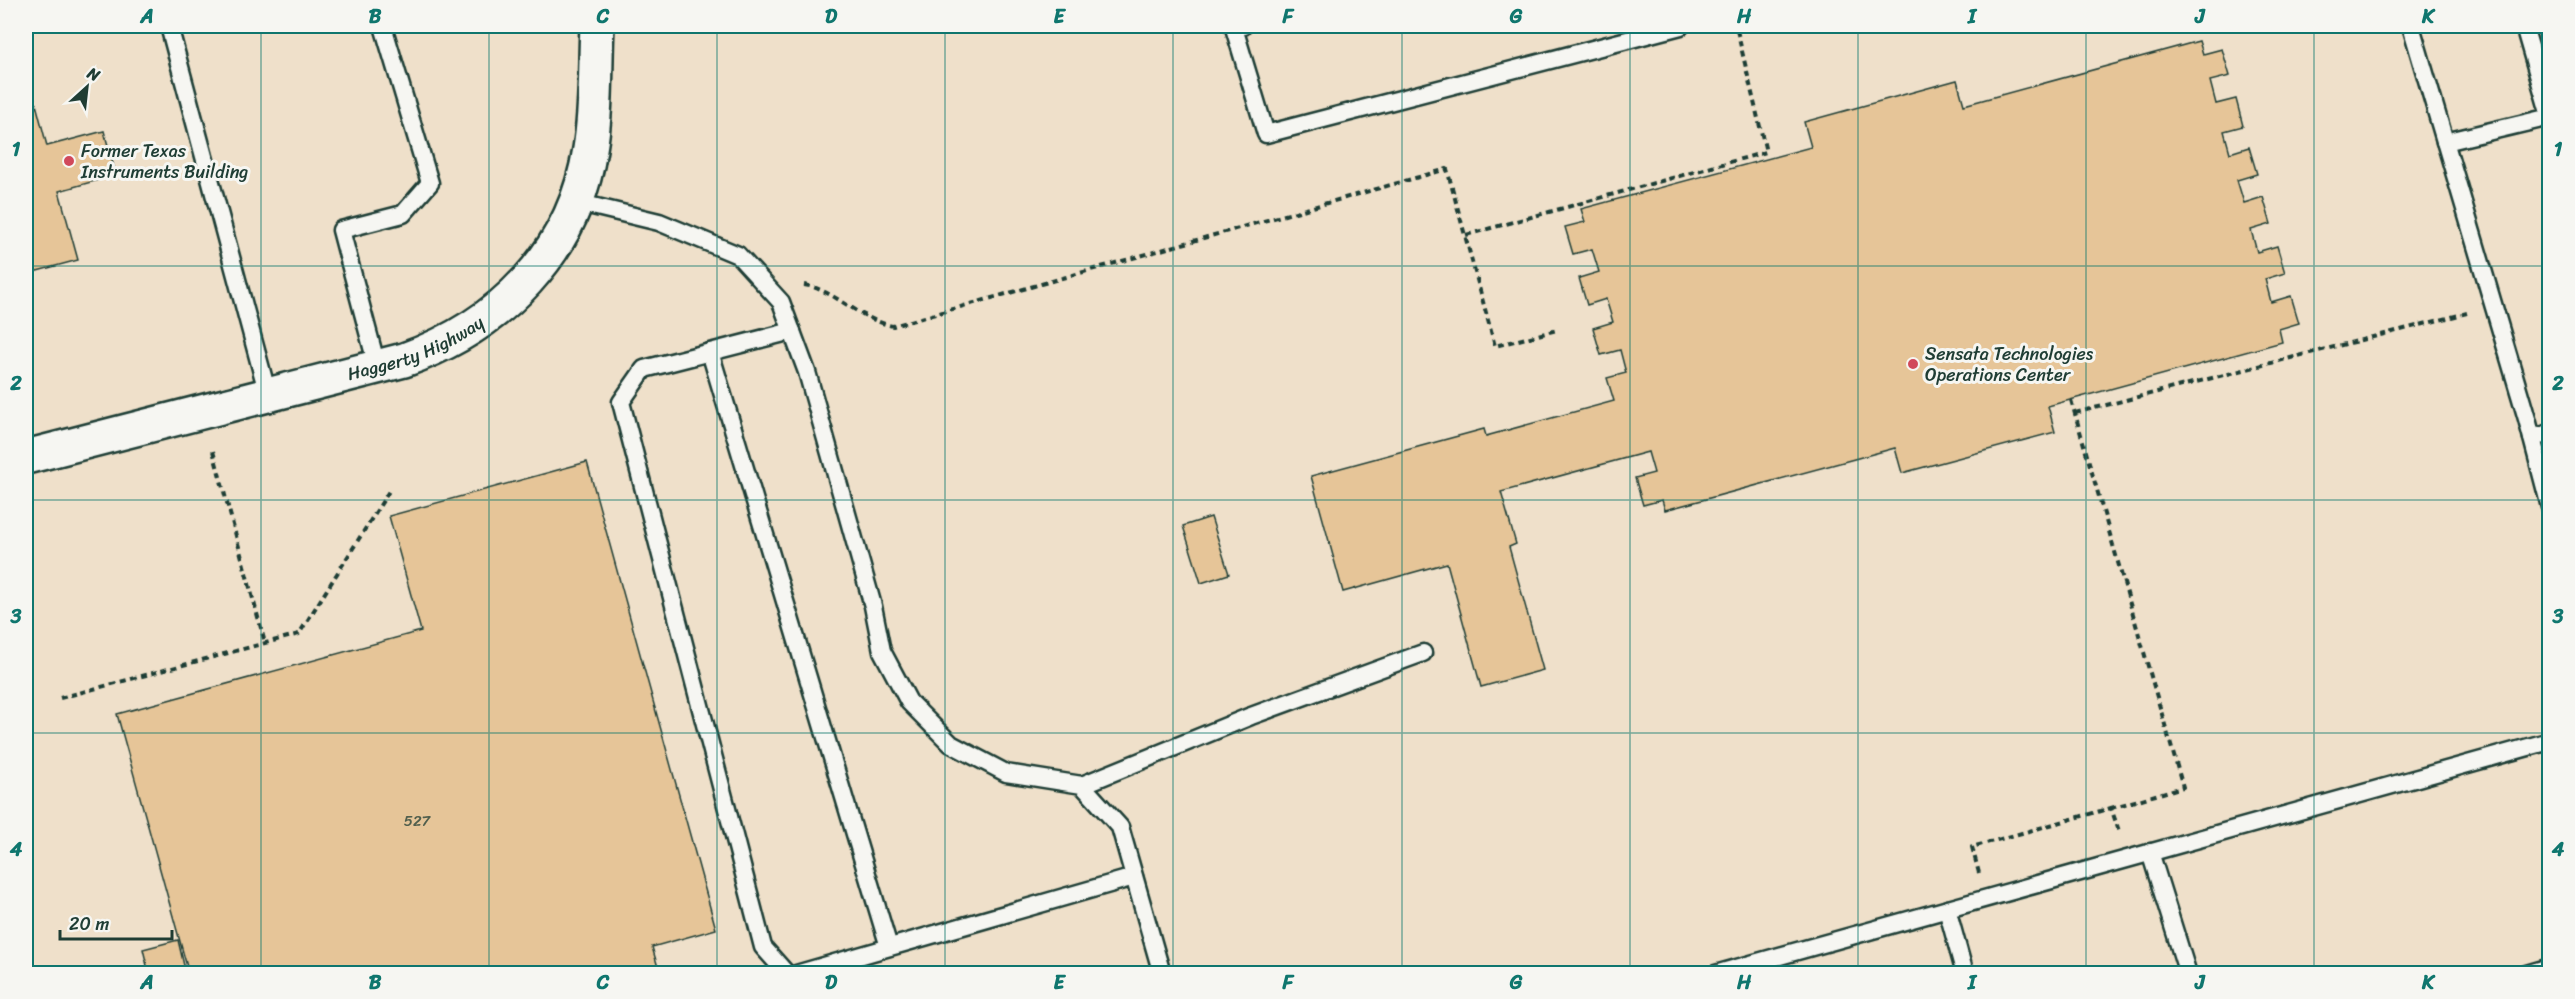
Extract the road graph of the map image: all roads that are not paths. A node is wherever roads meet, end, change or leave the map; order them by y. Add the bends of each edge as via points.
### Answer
1 (169, 26) edge
2 (383, 26) edge
3 (597, 26) edge
4 (1243, 26) edge
5 (1681, 26) edge
6 (2411, 26) edge
7 (2524, 26) edge
8 (2550, 116) edge
9 (2445, 142) junction
10 (576, 202) junction
11 (792, 331) junction
12 (710, 352) junction
13 (377, 366) junction
14 (268, 395) junction
15 (2550, 433) edge
16 (2532, 438) junction
17 (26, 457) edge
18 (2550, 507) edge
19 (1423, 654) dead end
20 (2550, 741) edge
21 (1082, 785) junction
22 (2150, 852) junction
23 (1134, 877) junction
24 (1947, 909) junction
25 (889, 947) junction
26 (2550, 967) edge
27 (787, 974) edge
28 (796, 974) edge
29 (1162, 974) edge
30 (1715, 974) edge
31 (1965, 974) edge
32 (2188, 974) edge
33 (2526, 974) edge

1 - 14 lane
2 - 13 lane via 430,183 403,214 341,230
3 - 10 street, Haggerty Highway via 594,123
4 - 5 lane via 1234,28 1266,134
6 - 9 lane
7 - 8 lane
8 - 9 lane
9 - 16 lane
10 - 11 lane via 658,222 738,255 781,302
10 - 13 street, Haggerty Highway via 552,250 498,309 477,326 429,351
11 - 12 lane
11 - 21 lane via 814,394 882,651 909,702 951,744 1006,773
12 - 25 lane
12 - 27 lane via 644,369 621,402 763,947
13 - 14 street, Haggerty Highway
14 - 17 street, Haggerty Highway
15 - 16 lane
16 - 18 lane
19 - 21 lane via 1251,716
20 - 22 lane
21 - 23 lane via 1120,827
22 - 24 lane
22 - 32 lane
23 - 25 lane
23 - 29 lane
24 - 30 lane
24 - 31 lane
25 - 28 lane
26 - 33 lane

